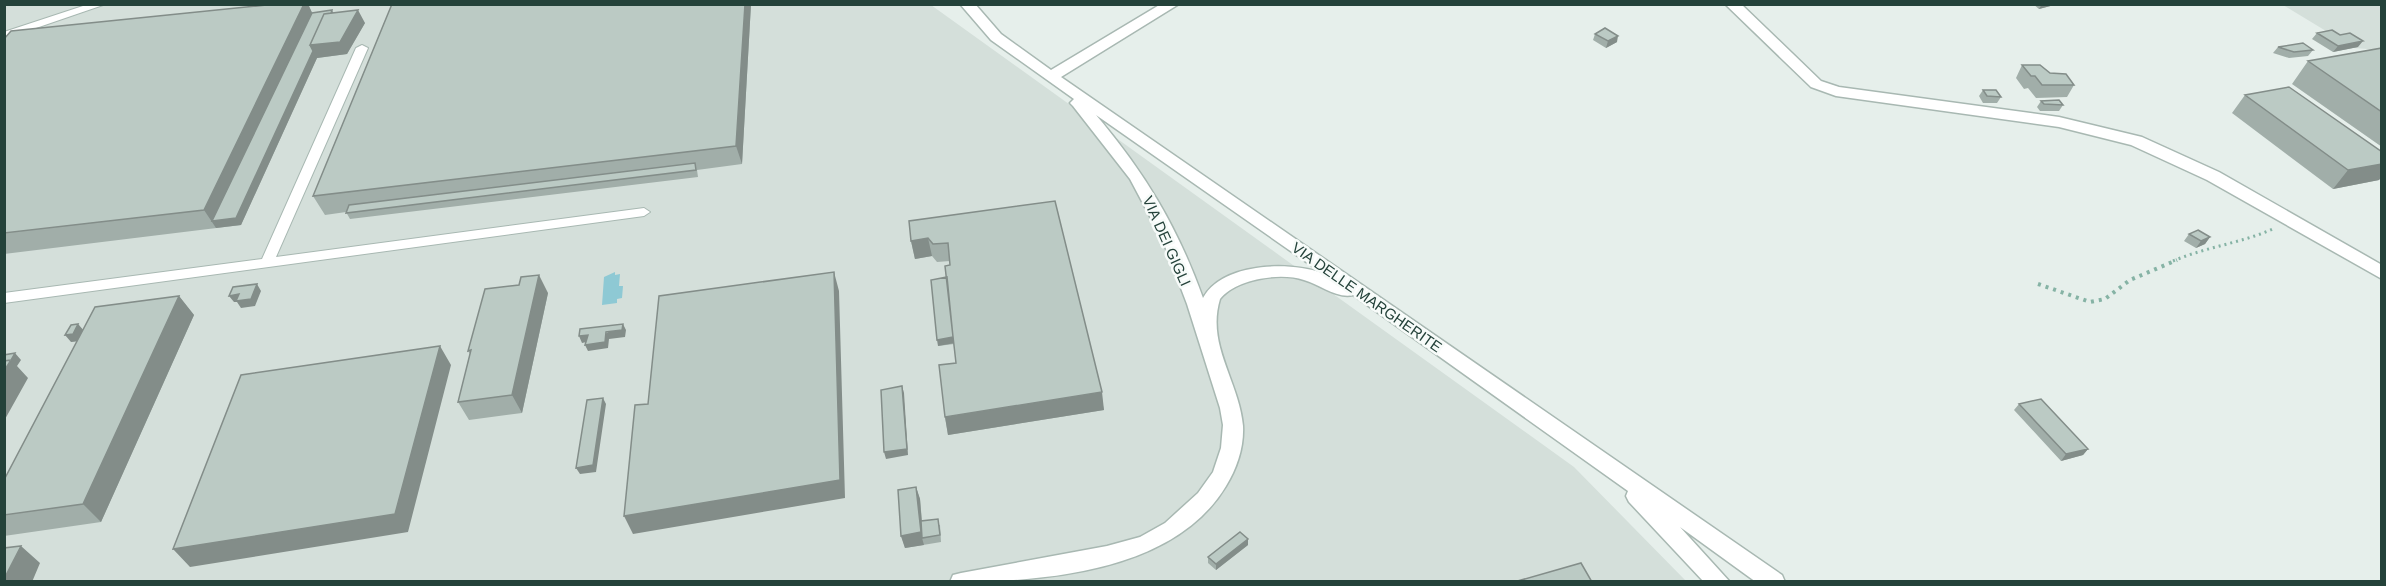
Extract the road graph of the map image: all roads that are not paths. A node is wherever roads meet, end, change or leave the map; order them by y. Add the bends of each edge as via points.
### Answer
1 (101, 4) edge
2 (967, 4) edge
3 (1172, 4) edge
4 (1732, 4) edge
5 (4, 36) edge
6 (362, 48) dead end
7 (1058, 82) junction
8 (644, 212) dead end
9 (267, 262) junction
10 (2382, 273) edge
11 (1367, 297) junction
12 (4, 298) edge
13 (1210, 347) junction
14 (1583, 449) junction
15 (962, 582) edge
16 (1719, 582) edge
17 (1774, 582) edge

1 - 5 lane
2 - 7 street, VIA DELLE MARGHERITE via 996,37
3 - 7 street
4 - 10 street via 1816,84 1836,91 2100,130 2170,155
6 - 9 lane
7 - 11 street, VIA DELLE MARGHERITE
7 - 13 street, VIA DEI GIGLI via 1131,167 1153,202
8 - 9 lane
9 - 12 lane
11 - 13 street, VIA DEI GIGLI via 1302,272 1256,275 1234,281 1215,291 1208,311
11 - 14 street, VIA DELLE MARGHERITE
13 - 15 street, VIA DEI GIGLI via 1234,431 1218,485 1197,509 1171,531 1137,547
14 - 16 street via 1642,501
14 - 17 street, VIA DELLE MARGHERITE

